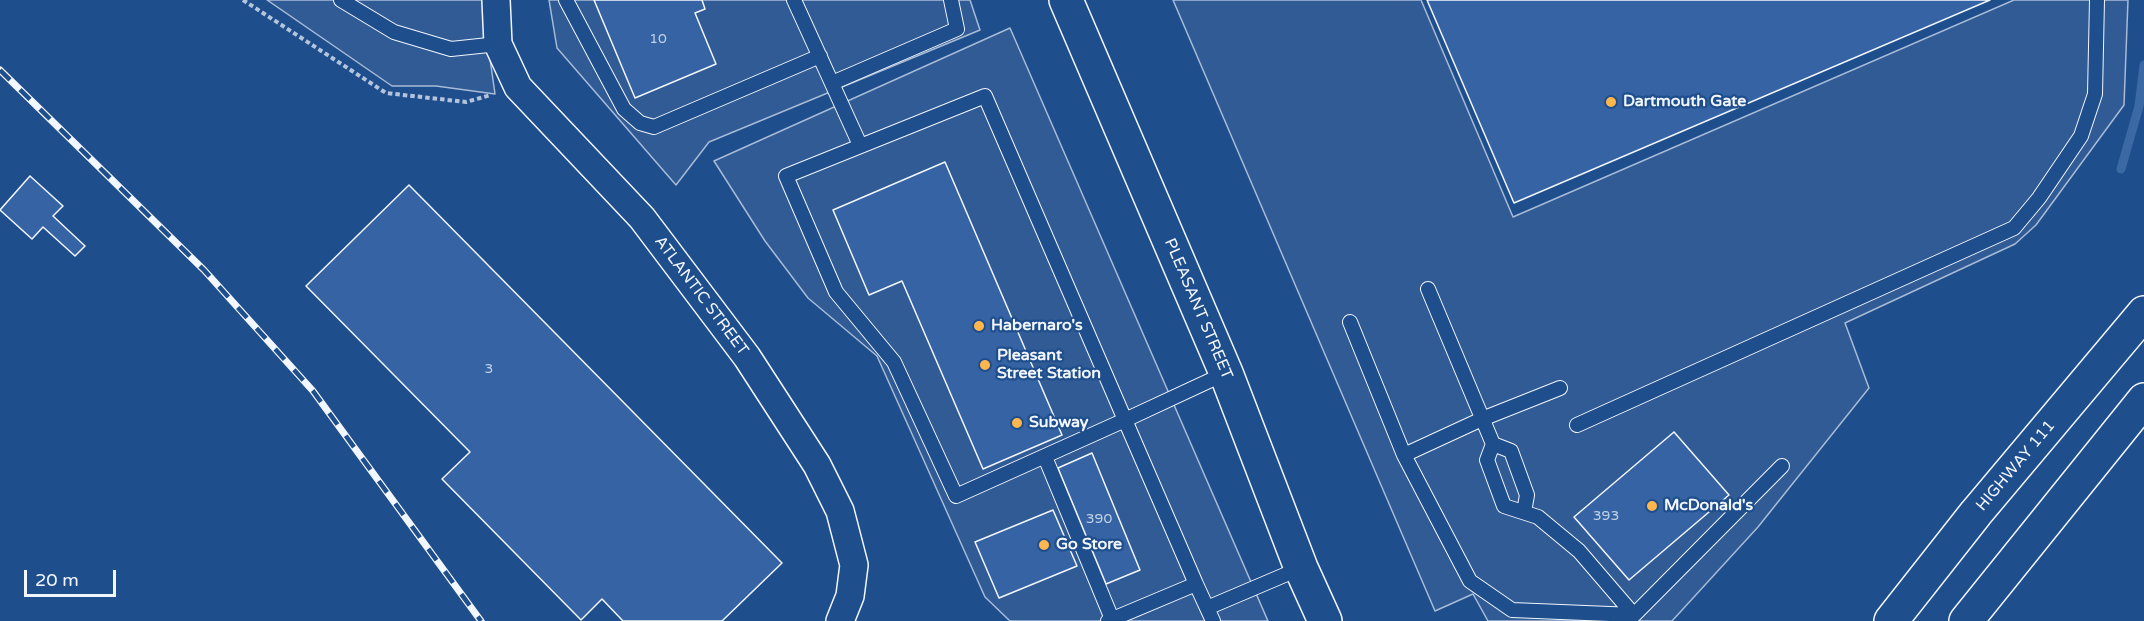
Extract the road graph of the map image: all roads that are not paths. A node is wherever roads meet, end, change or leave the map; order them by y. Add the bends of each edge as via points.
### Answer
1 (340, 0) edge
2 (496, 0) edge
3 (566, 0) edge
4 (794, 0) edge
5 (951, 0) edge
6 (1066, 0) edge
7 (2097, 0) edge
8 (498, 44) junction
9 (820, 56) junction
10 (832, 83) junction
11 (860, 146) junction
12 (1428, 289) dead end
13 (2144, 313) edge
14 (1350, 322) dead end
15 (1226, 373) junction
16 (1560, 388) dead end
17 (2144, 400) edge
18 (1482, 419) junction
19 (1125, 420) junction
20 (1577, 425) dead end
21 (1493, 444) junction
22 (1404, 455) junction
23 (1044, 457) junction
24 (1782, 466) dead end
25 (1524, 512) junction
26 (1301, 568) junction
27 (1196, 584) junction
28 (1210, 614) edge
29 (1634, 615) junction
30 (1110, 620) edge
31 (840, 621) edge
32 (1325, 621) edge
33 (1891, 621) edge
34 (1966, 621) edge

1 - 8 lane via 394,33 451,49
2 - 8 street, ATLANTIC STREET
3 - 9 lane via 624,109 640,123 654,127
4 - 9 lane
5 - 10 lane via 957,29
6 - 15 main road, PLEASANT STREET
7 - 20 lane via 2095,94 2081,136 2039,198 2013,228
8 - 31 street, ATLANTIC STREET via 518,87 642,218 747,357 817,465 840,511 854,565 850,596
9 - 10 lane
10 - 11 lane
11 - 19 lane via 985,96
11 - 23 lane via 786,176 836,292 894,362 956,496
12 - 18 lane
13 - 33 main road, HIGHWAY 111
14 - 22 lane
15 - 19 lane
15 - 26 main road, PLEASANT STREET
16 - 18 lane
17 - 34 main road
18 - 21 lane
18 - 22 lane
19 - 23 lane
19 - 27 lane
21 - 25 lane via 1511,451 1527,495
21 - 25 lane via 1487,460 1504,506
22 - 29 lane via 1470,581 1512,610
23 - 30 lane
24 - 29 lane
25 - 29 lane via 1538,517 1579,551
26 - 28 lane
26 - 32 main road, PLEASANT STREET
27 - 28 lane
27 - 30 lane

